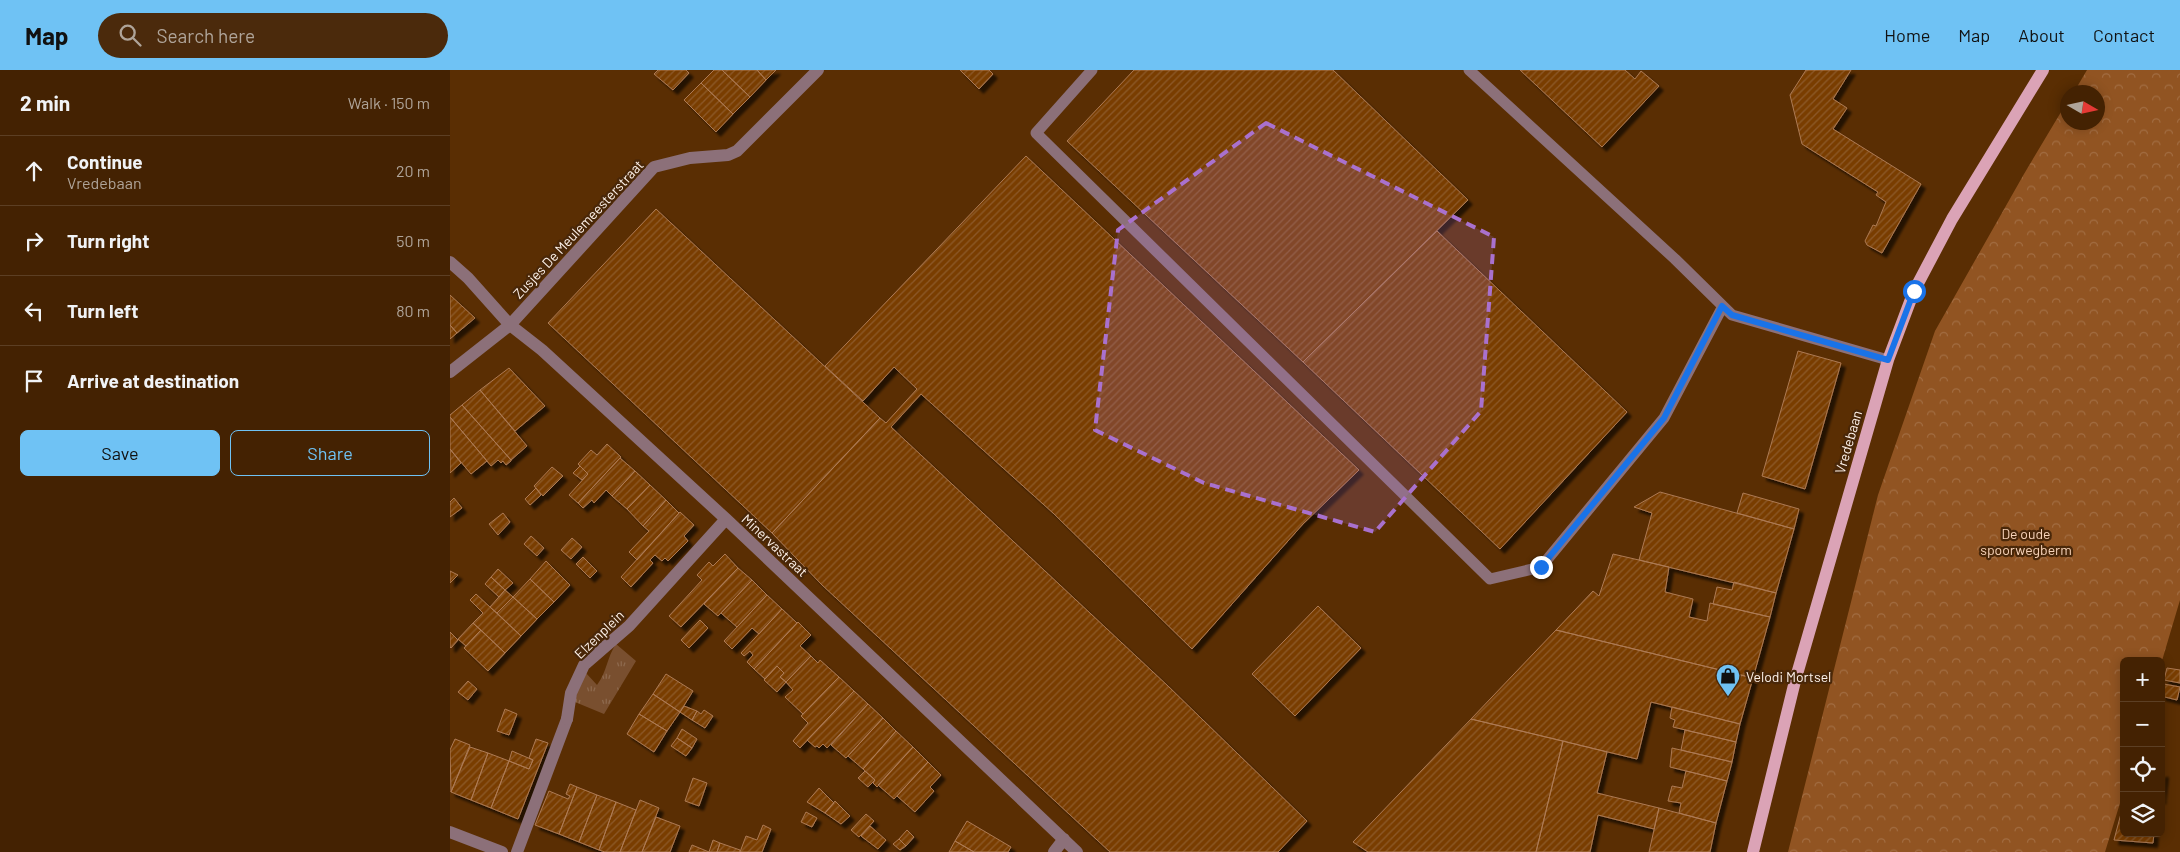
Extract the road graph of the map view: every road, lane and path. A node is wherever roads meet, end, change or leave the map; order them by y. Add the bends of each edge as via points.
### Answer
1 (818, 70) edge
2 (1092, 70) edge
3 (1469, 70) edge
4 (2043, 70) edge
5 (450, 262) edge
6 (1722, 306) junction
7 (510, 325) junction
8 (1888, 360) junction
9 (450, 372) edge
10 (726, 519) junction
11 (450, 832) edge
12 (1064, 839) junction
13 (502, 852) edge
14 (517, 852) edge
15 (1054, 852) edge
16 (1077, 852) edge
17 (1753, 852) edge

1 - 7 street, Zusjes De Meulemeesterstraat via 738,151 654,167
2 - 6 lane via 1036,133 1490,578 1541,567 1664,418
3 - 6 lane
4 - 8 main road, Vredebaan via 1952,219 1914,291
5 - 7 street, Minervastraat
6 - 8 lane via 1732,315
7 - 9 street, Zusjes De Meulemeesterstraat
7 - 10 street, Minervastraat via 542,350
8 - 17 main road, Vredebaan via 1795,681
10 - 12 street, Minervastraat
10 - 14 street, Elzenplein via 629,626 584,665 571,693 567,719
11 - 13 street
12 - 15 street
12 - 16 street, Minervastraat

